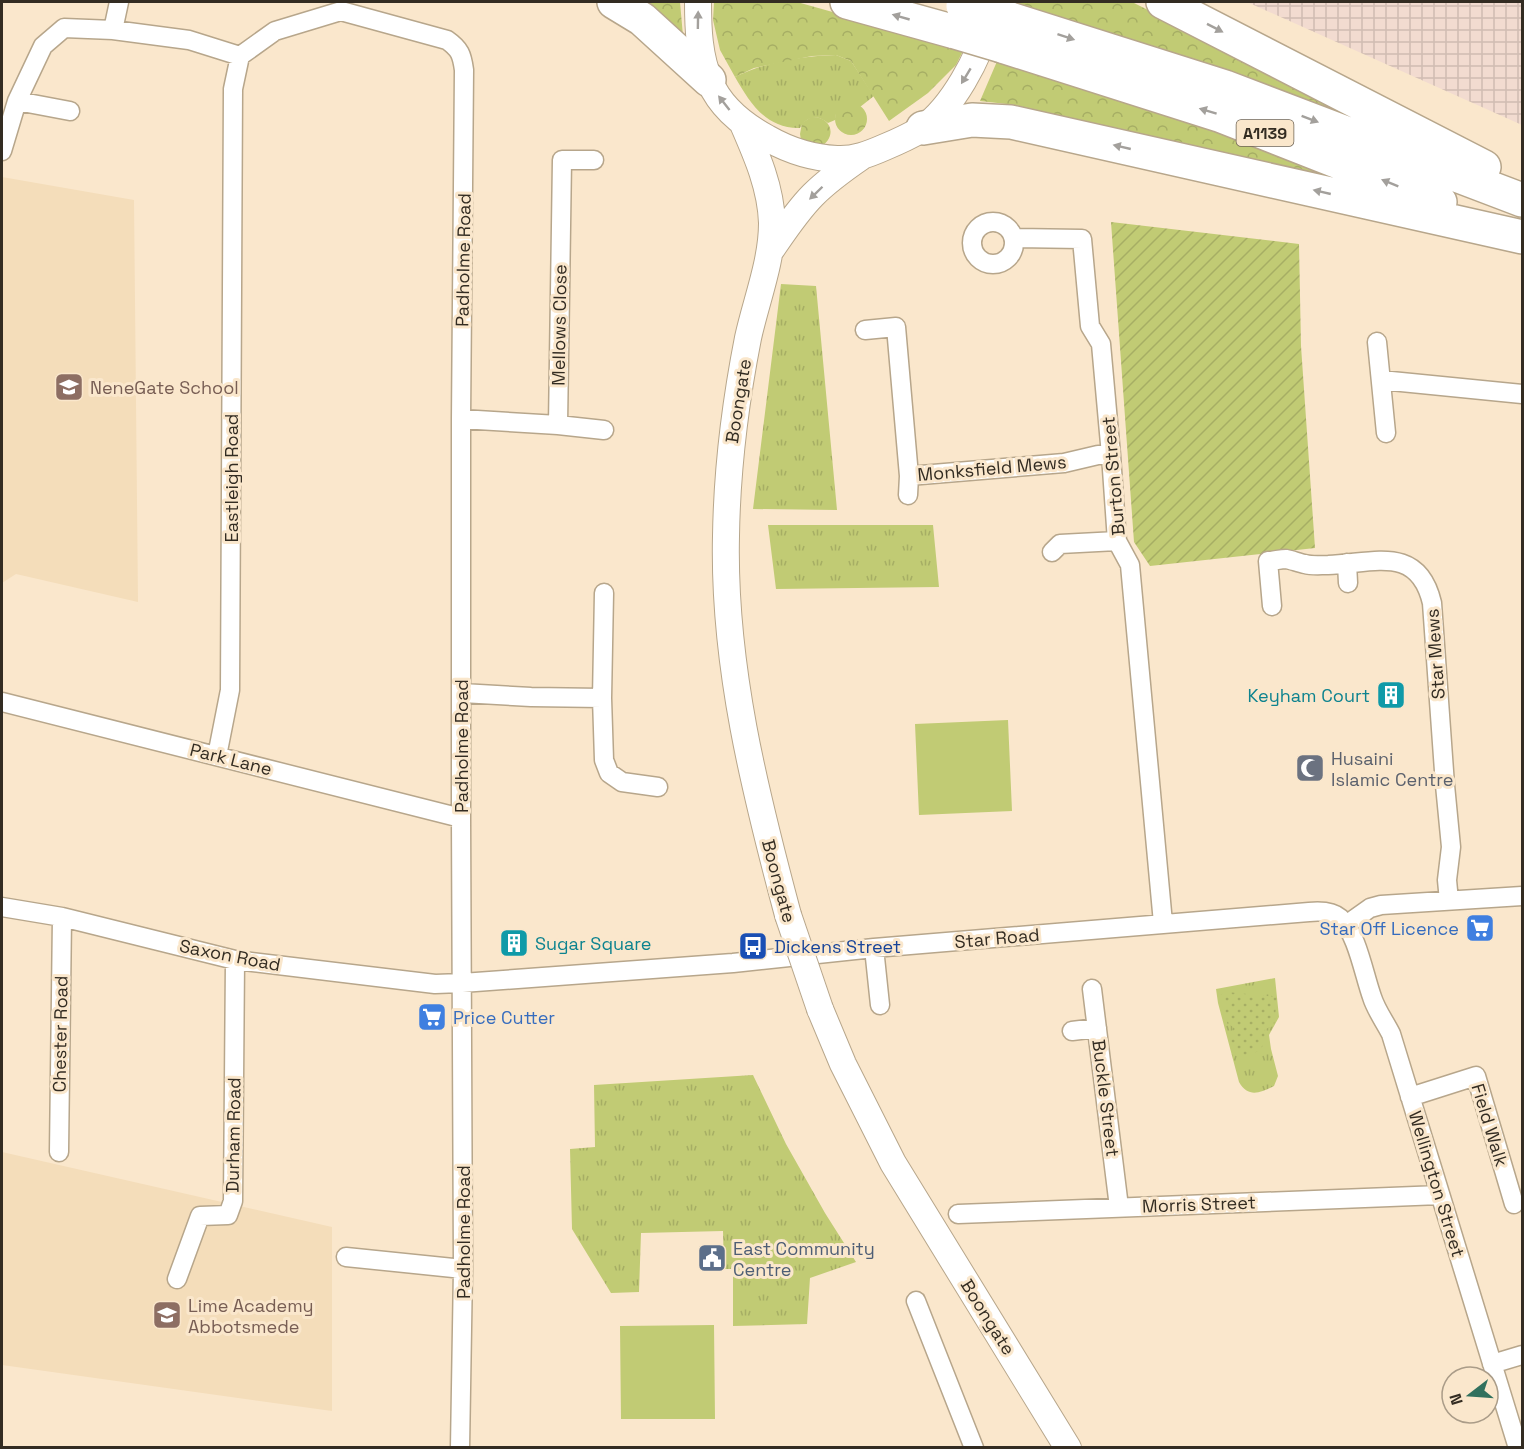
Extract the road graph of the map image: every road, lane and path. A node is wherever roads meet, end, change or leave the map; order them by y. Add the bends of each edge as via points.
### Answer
1 (119, 2) edge
2 (614, 2) edge
3 (698, 2) edge
4 (847, 2) edge
5 (1163, 2) edge
6 (979, 18) edge
7 (113, 30) junction
8 (240, 56) junction
9 (709, 80) junction
10 (17, 101) junction
11 (70, 111) dead end
12 (743, 124) junction
13 (923, 128) junction
14 (2, 151) edge
15 (861, 157) junction
16 (594, 160) dead end
17 (1522, 186) edge
18 (1522, 200) edge
19 (1522, 236) edge
20 (1014, 238) dead end
21 (770, 251) junction
22 (865, 330) dead end
23 (1377, 342) dead end
24 (1381, 380) junction
25 (1522, 394) edge
26 (461, 419) junction
27 (558, 425) junction
28 (604, 430) dead end
29 (1386, 433) dead end
30 (1112, 455) junction
31 (909, 476) junction
32 (908, 495) dead end
33 (1117, 541) junction
34 (1052, 552) dead end
35 (1347, 563) junction
36 (1348, 583) dead end
37 (604, 593) dead end
38 (1272, 606) dead end
39 (462, 693) junction
40 (602, 698) junction
41 (2, 702) edge
42 (217, 756) junction
43 (658, 787) dead end
44 (461, 818) junction
45 (1522, 896) edge
46 (1449, 901) junction
47 (2, 907) edge
48 (62, 916) junction
49 (1162, 923) junction
50 (1346, 925) junction
51 (874, 948) junction
52 (235, 960) junction
53 (462, 983) junction
54 (1092, 988) dead end
55 (880, 1005) dead end
56 (1097, 1028) junction
57 (1072, 1031) dead end
58 (1410, 1097) junction
59 (59, 1152) dead end
60 (1440, 1195) junction
61 (1514, 1204) dead end
62 (1119, 1207) junction
63 (958, 1214) dead end
64 (346, 1257) dead end
65 (463, 1269) junction
66 (177, 1279) dead end
67 (916, 1301) dead end
68 (1522, 1355) edge
69 (1492, 1364) junction
70 (460, 1448) edge
71 (974, 1448) edge
72 (1068, 1448) edge
73 (1518, 1448) edge

1 - 7 street
2 - 9 highway via 642,20
9 -> 3 street via 698,31
6 -> 4 highway, A1139
5 -> 17 highway
6 -> 13 street via 987,29 975,60 949,102
6 -> 18 highway, A1139 via 1225,87
19 -> 6 highway, A1139
7 - 8 street via 189,40
7 - 10 street via 64,28 43,46
8 - 26 street, Padholme Road via 275,31 341,11 447,40 456,46 464,70
8 - 42 street, Eastleigh Road via 233,89 230,690
12 -> 9 street via 722,102
10 - 11 street
10 - 14 street
12 - 15 street via 782,146 811,155
12 - 21 street, Boongate via 768,192
13 - 15 street
19 -> 13 highway, A1139 via 1011,122 972,120
15 -> 21 street, Boongate via 813,194
16 - 27 street, Mellows Close via 562,160
20 - 30 street, Burton Street via 1082,239 1090,326 1101,344
21 - 72 street, Boongate, bridge via 743,363 726,501 726,579 732,652 763,821 788,915 843,1064 893,1163
22 - 31 street, Monksfield Mews via 896,327
23 - 24 street
24 - 25 street
24 - 29 street
26 - 27 street
26 - 39 street, Padholme Road
27 - 28 street
30 - 31 street, Monksfield Mews via 1098,454 1064,463
30 - 33 street, Burton Street
31 - 32 street
33 - 34 street via 1060,544
33 - 49 street, Burton Street via 1130,565
35 - 36 street
35 - 38 street, Star Mews via 1268,561
35 - 46 street, Star Mews via 1397,562 1411,568 1429,590 1450,847
37 - 40 street
39 - 40 street
39 - 44 street, Padholme Road
40 - 43 street via 604,760 609,773 622,782
41 - 42 street, Park Lane
42 - 44 street, Park Lane
44 - 53 street, Padholme Road
45 - 46 street
46 - 50 street via 1381,905
47 - 48 street, Saxon Road
48 - 52 street, Saxon Road
48 - 59 street, Chester Road
49 - 50 street, Star Road via 1321,911 1340,918
49 - 51 street, Star Road
50 - 58 street, Wellington Street via 1372,999 1391,1034
51 - 53 street, Star Road via 733,963
51 - 55 street
52 - 53 street, Saxon Road via 435,984
52 - 66 street, Durham Road via 233,1202 228,1215 200,1216
53 - 65 street, Padholme Road
54 - 56 street, Buckle Street
56 - 57 street
56 - 62 street, Buckle Street
58 - 60 street, Wellington Street
58 - 61 street, Field Walk via 1476,1076
60 - 62 street, Morris Street
60 - 69 street, Wellington Street
62 - 63 street, Morris Street
64 - 65 street
65 - 70 street, Padholme Road
67 - 71 street
68 - 69 street
69 - 73 street, Wellington Street

